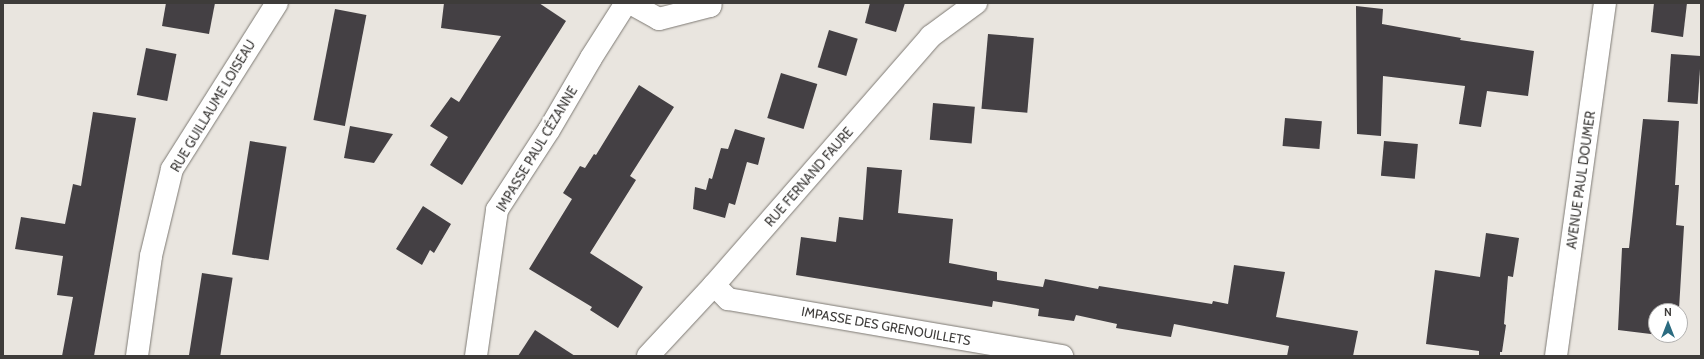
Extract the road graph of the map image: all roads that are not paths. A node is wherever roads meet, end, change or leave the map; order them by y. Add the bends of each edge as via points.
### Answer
1 (277, 3) edge
2 (626, 3) edge
3 (630, 3) edge
4 (711, 3) edge
5 (976, 3) edge
6 (1605, 3) edge
7 (714, 286) junction
8 (137, 356) edge
9 (476, 356) edge
10 (648, 356) edge
11 (1062, 356) edge
12 (1556, 356) edge

1 - 8 street, RUE GUILLAUME LOISEAU via 172,169 151,256
2 - 9 street, IMPASSE PAUL CÉZANNE via 497,210
3 - 4 street via 659,19 710,6
5 - 7 street, RUE FERNAND FAURE via 931,36
6 - 12 street, AVENUE PAUL DOUMER
7 - 10 street, RUE FERNAND FAURE
7 - 11 street, IMPASSE DES GRENOUILLETS via 728,299

